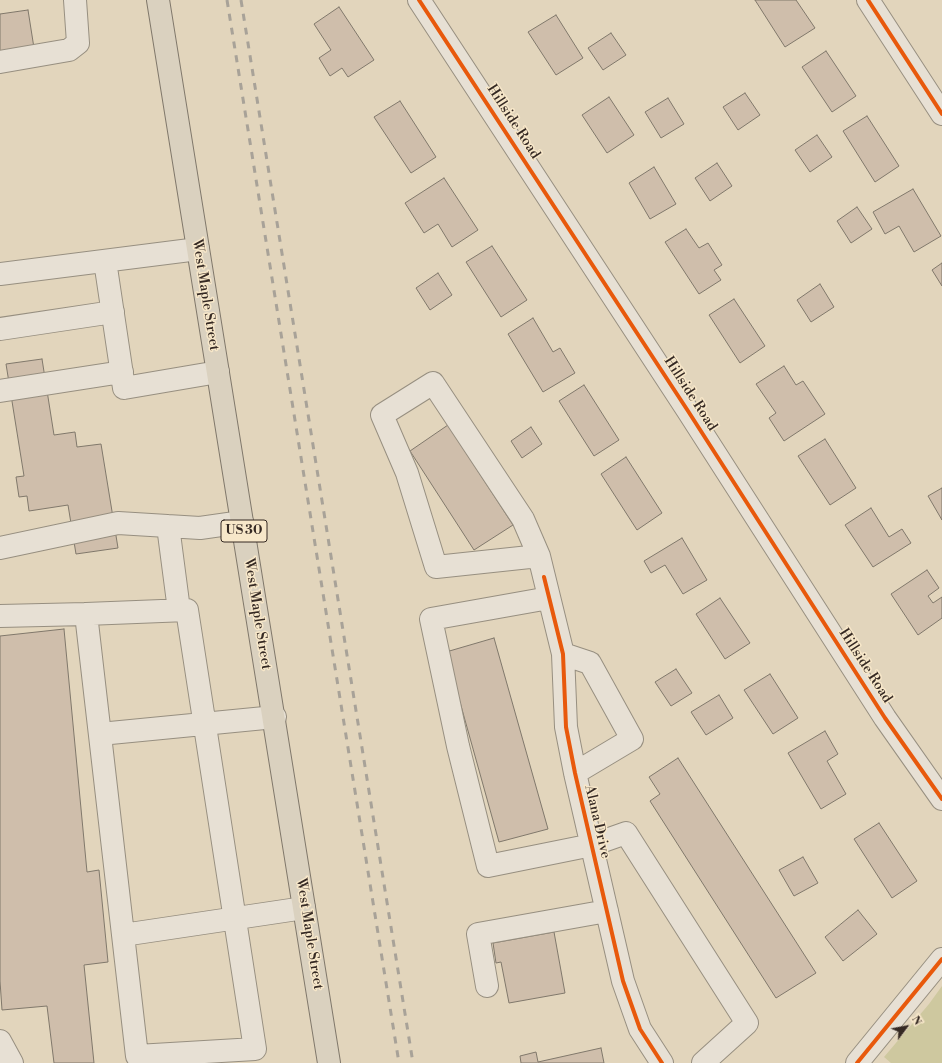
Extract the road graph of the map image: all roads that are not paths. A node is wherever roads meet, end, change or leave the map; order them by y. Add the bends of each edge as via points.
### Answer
1 (75, 0) edge
2 (158, 0) edge
3 (419, 0) edge
4 (868, 0) edge
5 (0, 62) edge
6 (942, 114) edge
7 (198, 249) junction
8 (105, 261) junction
9 (0, 274) edge
10 (113, 312) junction
11 (0, 329) edge
12 (122, 372) junction
13 (218, 372) junction
14 (0, 392) edge
15 (242, 522) junction
16 (168, 526) junction
17 (0, 548) edge
18 (539, 556) junction
19 (547, 588) junction
20 (179, 610) junction
21 (86, 614) junction
22 (0, 616) edge
23 (563, 654) junction
24 (274, 717) junction
25 (205, 725) junction
26 (100, 734) junction
27 (575, 773) junction
28 (942, 799) edge
29 (592, 845) junction
30 (304, 908) junction
31 (607, 911) junction
32 (235, 918) junction
33 (123, 935) junction
34 (942, 959) edge
35 (487, 986) dead end
36 (0, 1041) edge
37 (256, 1056) edge
38 (12, 1063) edge
39 (329, 1063) edge
40 (662, 1063) edge
41 (703, 1063) edge
42 (857, 1063) edge

1 - 5 street via 78,43 69,50
2 - 7 main road, West Maple Street / US 30
3 - 28 street, Hillside Road via 885,718
4 - 6 street
7 - 8 street
7 - 13 main road, West Maple Street / US 30
8 - 9 street
8 - 10 street
10 - 11 street
10 - 12 street
12 - 13 street via 124,388
12 - 14 street
13 - 15 main road, West Maple Street / US 30
15 - 16 street via 200,528
15 - 24 main road, West Maple Street / US 30
16 - 17 street via 118,523
16 - 20 street
18 - 18 street, Alana Drive via 523,519 433,382 382,415 407,473 436,567
18 - 19 street, Alana Drive
19 - 23 street, Alana Drive
19 - 29 street via 431,619 458,746 488,866
20 - 21 street
20 - 25 street via 187,610
21 - 22 street
21 - 26 street
23 - 27 street, Alana Drive via 566,727
23 - 27 street via 590,663 632,739
24 - 25 street
24 - 30 main road, West Maple Street / US 30
25 - 26 street
25 - 32 street
26 - 33 street
27 - 29 street, Alana Drive
29 - 31 street, Alana Drive
29 - 41 street via 626,833 747,1024
30 - 32 street
30 - 39 main road, West Maple Street / US 30
31 - 35 street via 478,934
31 - 40 street, Alana Drive via 622,981 640,1029
32 - 33 street
32 - 37 street
33 - 37 street via 137,1056
34 - 42 street
36 - 38 street

